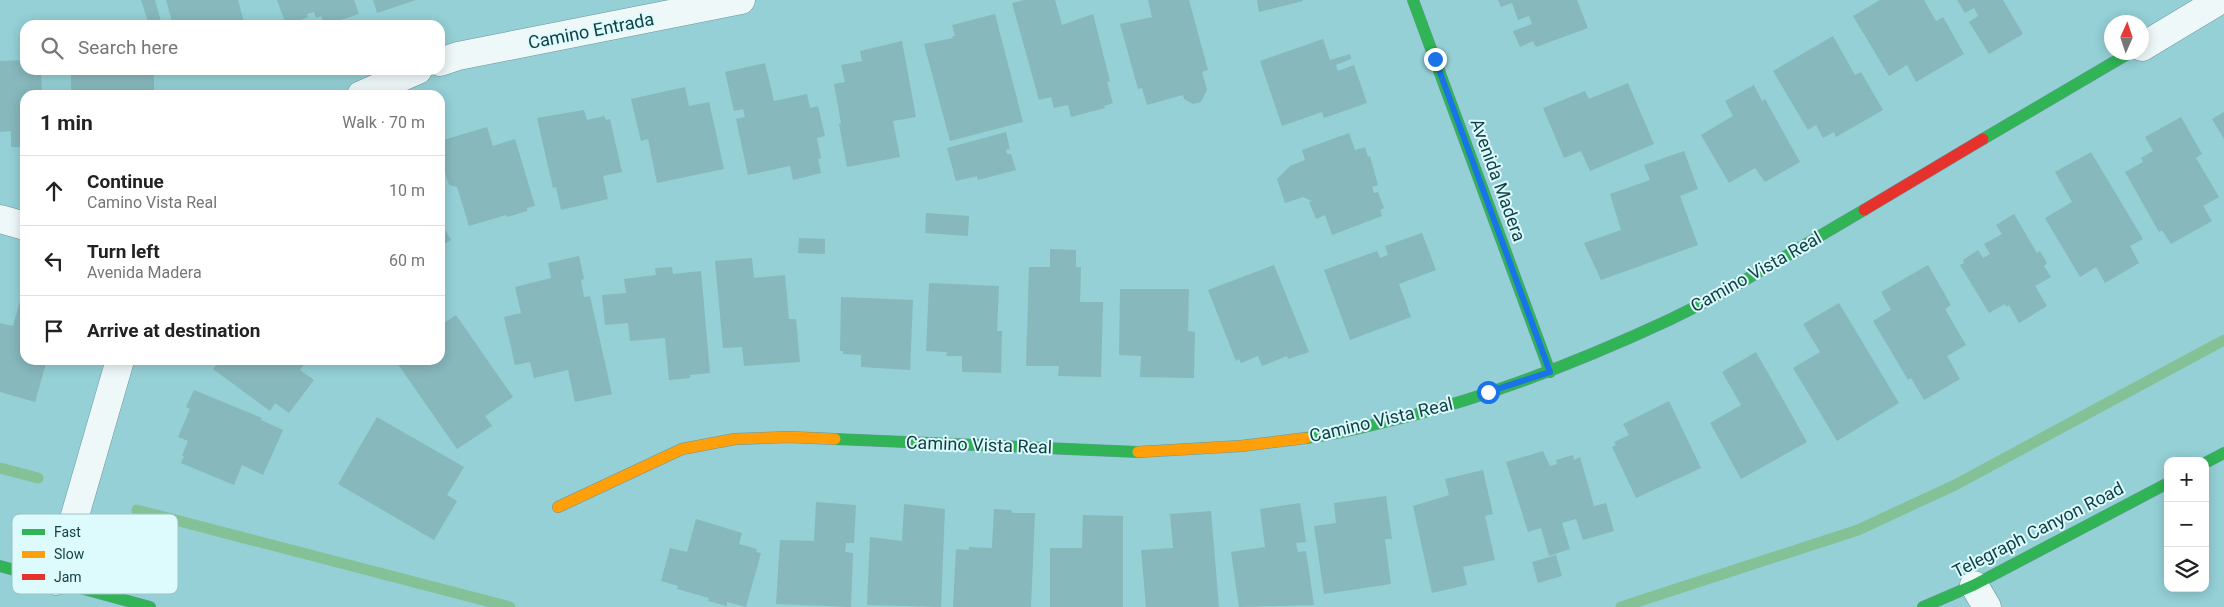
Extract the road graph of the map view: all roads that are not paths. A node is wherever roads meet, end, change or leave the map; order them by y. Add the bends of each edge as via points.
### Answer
1 (741, 0) edge
2 (1413, 0) edge
3 (2220, 0) edge
4 (2149, 42) edge
5 (445, 60) edge
6 (2118, 60) edge
7 (407, 75) edge
8 (372, 90) edge
9 (0, 219) edge
10 (20, 225) edge
11 (119, 365) edge
12 (1550, 372) junction
13 (2224, 453) edge
14 (2209, 461) edge
15 (2164, 485) edge
16 (558, 507) dead end
17 (76, 514) edge
18 (101, 594) edge
19 (1980, 596) edge
20 (150, 607) edge
21 (1924, 607) edge

1 - 5 street, Camino Entrada
2 - 12 street, Avenida Madera
3 - 4 street
6 - 12 street, Camino Vista Real via 1756,274 1670,319
7 - 8 street
9 - 10 street
11 - 17 street
12 - 16 street, Camino Vista Real via 1451,405 1359,429 1241,446 1142,452 789,437 734,439 682,449
13 - 14 street
15 - 19 street, Telegraph Canyon Road
18 - 20 street
19 - 21 street, Telegraph Canyon Road

